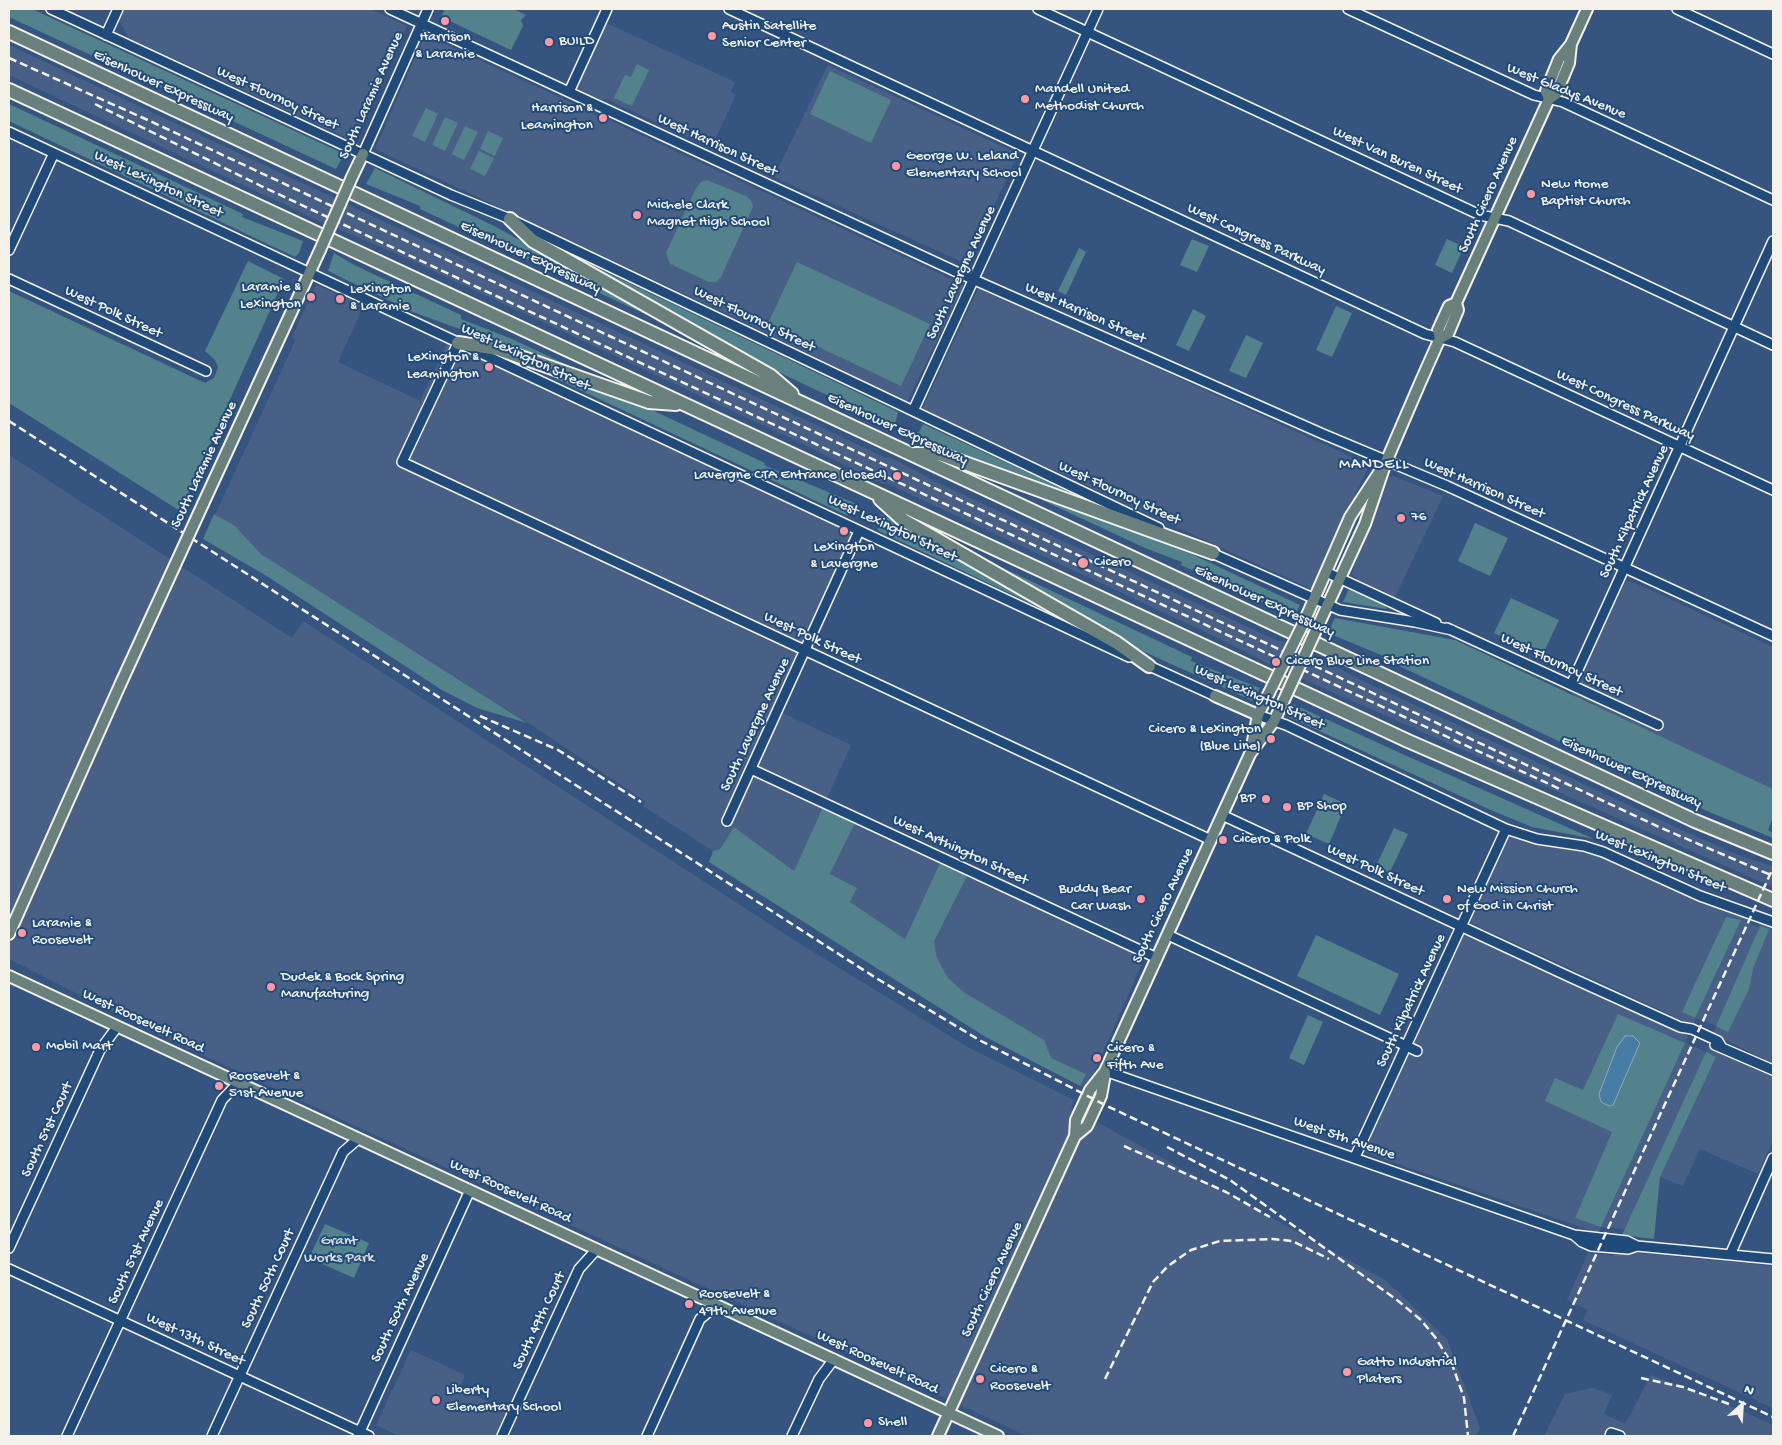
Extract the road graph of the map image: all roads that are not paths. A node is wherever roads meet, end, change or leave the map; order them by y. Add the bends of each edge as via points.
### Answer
1 (50, 9) edge
2 (118, 9) edge
3 (390, 9) edge
4 (428, 9) edge
5 (607, 9) edge
6 (729, 9) edge
7 (1038, 9) edge
8 (1098, 9) edge
9 (1348, 9) edge
10 (1587, 9) edge
11 (1677, 9) edge
12 (421, 24) junction
13 (9, 32) edge
14 (1088, 32) junction
15 (106, 35) junction
16 (1773, 54) edge
17 (9, 90) edge
18 (570, 92) junction
19 (1549, 99) junction
20 (9, 132) edge
21 (1033, 151) junction
22 (54, 153) junction
23 (363, 154) junction
24 (1773, 200) edge
25 (1494, 218) junction
26 (510, 219) junction
27 (1773, 241) edge
28 (9, 250) edge
29 (309, 274) junction
30 (9, 279) edge
31 (974, 280) junction
32 (1734, 327) junction
33 (1440, 338) junction
34 (458, 343) junction
35 (1773, 346) edge
36 (206, 371) dead end
37 (683, 404) junction
38 (803, 404) junction
39 (913, 412) junction
40 (1680, 446) junction
41 (909, 454) junction
42 (1386, 462) junction
43 (1773, 490) edge
44 (871, 491) junction
45 (860, 531) junction
46 (1213, 553) junction
47 (1624, 568) junction
48 (1326, 572) junction
49 (1341, 579) junction
50 (1314, 600) junction
51 (1328, 606) junction
52 (1452, 630) junction
53 (1773, 636) edge
54 (805, 651) junction
55 (1149, 666) junction
56 (1571, 685) junction
57 (1214, 696) joint
58 (1258, 715) junction
59 (1274, 721) junction
60 (1658, 726) dead end
61 (1250, 754) junction
62 (751, 769) junction
63 (1222, 815) junction
64 (727, 821) dead end
65 (1506, 829) junction
66 (1211, 840) junction
67 (1773, 853) edge
68 (1773, 900) edge
69 (1773, 922) edge
70 (1461, 926) junction
71 (9, 934) edge
72 (1168, 935) junction
73 (1157, 958) junction
74 (9, 976) edge
75 (117, 1027) junction
76 (1406, 1046) junction
77 (1417, 1051) dead end
78 (1773, 1070) edge
79 (1105, 1071) junction
80 (238, 1083) junction
81 (358, 1139) junction
82 (1355, 1157) junction
83 (1773, 1158) edge
84 (470, 1190) junction
85 (9, 1248) edge
86 (597, 1249) junction
87 (1730, 1255) junction
88 (1773, 1259) edge
89 (9, 1269) edge
90 (717, 1305) junction
91 (120, 1321) junction
92 (834, 1359) junction
93 (240, 1376) junction
94 (949, 1413) junction
95 (358, 1434) edge
96 (67, 1436) edge
97 (212, 1436) edge
98 (369, 1436) edge
99 (502, 1436) edge
100 (647, 1436) edge
101 (792, 1436) edge
102 (938, 1436) edge
103 (998, 1436) edge

1 - 15 street, West Flournoy Street
2 - 15 street
3 - 12 street, West Harrison Street
4 - 12 street, South Laramie Avenue
5 - 18 street
6 - 21 street, West Congress Parkway
7 - 14 street, West Van Buren Street
8 - 14 street, South Lavergne Avenue
9 - 19 street, West Gladys Avenue
10 - 19 main road, South Cicero Avenue via 1571,44 1569,63 1556,94
11 - 16 street
12 - 18 street, West Harrison Street
12 - 23 street, South Laramie Avenue
13 - 38 highway, Eisenhower Expressway
14 - 21 street, South Lavergne Avenue
14 - 25 street, West Van Buren Street via 1480,215
15 - 23 street, West Flournoy Street
17 - 37 highway
18 - 31 street, West Harrison Street
19 - 24 street, West Gladys Avenue via 1564,102
19 - 25 main road, South Cicero Avenue
20 - 22 street, West Lexington Street
21 - 31 street, South Lavergne Avenue
21 - 33 street, West Congress Parkway
22 - 28 street
22 - 29 street, West Lexington Street
23 - 26 street, West Flournoy Street
23 - 29 main road, South Laramie Avenue, bridge
25 - 32 street, West Van Buren Street via 1509,221
25 - 33 main road, South Cicero Avenue via 1456,303 1458,310 1448,334
26 - 38 highway via 533,241 771,376
26 - 39 street, West Flournoy Street
27 - 32 street, South Kilpatrick Avenue
29 - 34 street, West Lexington Street
29 - 71 main road, South Laramie Avenue, bridge
30 - 36 street, West Polk Street
31 - 39 street, South Lavergne Avenue
31 - 42 street, West Harrison Street
32 - 35 street, West Van Buren Street
32 - 40 street, South Kilpatrick Avenue
33 - 40 street, West Congress Parkway via 1462,345
33 - 42 main road, South Cicero Avenue
34 - 37 highway via 498,349 649,402
34 - 45 street, West Lexington Street
34 - 54 street, West Polk Street via 402,462
37 - 44 highway
38 - 41 highway, Eisenhower Expressway
39 - 46 street, West Flournoy Street
40 - 43 street, West Congress Parkway
40 - 47 street, South Kilpatrick Avenue
41 - 46 highway via 940,454
41 - 67 highway, Eisenhower Expressway via 1695,821
42 - 47 street, West Harrison Street via 1447,486
42 - 48 main road, South Cicero Avenue via 1350,517
42 - 49 main road, South Cicero Avenue via 1368,516
44 - 55 highway via 903,520 1116,643
44 - 68 highway via 1408,741
45 - 54 street, South Lavergne Avenue
45 - 55 street, West Lexington Street
46 - 50 street, West Flournoy Street
47 - 53 street, West Harrison Street
47 - 56 street, South Kilpatrick Avenue
48 - 49 street, West Flournoy Street
48 - 50 main road, South Cicero Avenue
49 - 51 main road, South Cicero Avenue
49 - 52 street, West Flournoy Street
50 - 51 street, West Flournoy Street
50 - 58 main road, South Cicero Avenue, bridge
51 - 52 street, West Flournoy Street
51 - 59 main road, South Cicero Avenue, bridge
52 - 56 street, West Flournoy Street
54 - 62 street, South Lavergne Avenue
54 - 66 street, West Polk Street
55 - 57 street, West Lexington Street
56 - 60 street, West Flournoy Street
57 - 58 main road, West Lexington Street
58 - 59 street, West Lexington Street
58 - 61 main road, South Cicero Avenue
59 - 61 main road, South Cicero Avenue
59 - 65 street, West Lexington Street
61 - 63 main road, South Cicero Avenue
62 - 64 street, South Lavergne Avenue
62 - 73 street, West Arthington Street
63 - 66 main road, South Cicero Avenue
63 - 70 street, West Polk Street
65 - 69 street, West Lexington Street via 1537,839 1602,852 1700,896
65 - 70 street, South Kilpatrick Avenue
66 - 72 main road, South Cicero Avenue
70 - 76 street, South Kilpatrick Avenue
70 - 78 street, West Polk Street
72 - 73 main road, South Cicero Avenue
72 - 76 street
73 - 79 main road, South Cicero Avenue
74 - 75 main road, West Roosevelt Road
75 - 80 main road, West Roosevelt Road
75 - 85 street, South 51st Court via 100,1050
76 - 77 street
76 - 82 street, South Kilpatrick Avenue
79 - 82 street, West 5th Avenue
79 - 94 main road, South Cicero Avenue via 1101,1096 1088,1126 1075,1136
80 - 81 main road, West Roosevelt Road
80 - 91 street, South 51st Avenue via 222,1100
81 - 84 main road, West Roosevelt Road
81 - 93 street, South 50th Court via 343,1152
82 - 87 street, West 5th Avenue via 1574,1235 1592,1246 1628,1249 1637,1246
83 - 87 street
84 - 86 main road, West Roosevelt Road
84 - 95 street, South 50th Avenue
86 - 90 main road, West Roosevelt Road
86 - 99 street, South 49th Court via 579,1268
87 - 88 street, West 5th Avenue
89 - 91 street, West 13th Street
90 - 92 main road, West Roosevelt Road
90 - 100 street via 700,1319
91 - 93 street, West 13th Street
91 - 96 street, South 51st Avenue
92 - 94 main road, West Roosevelt Road
92 - 101 street via 819,1379
93 - 95 street, West 13th Street
93 - 97 street, South 50th Court
94 - 102 main road, South Cicero Avenue
94 - 103 main road, West Roosevelt Road
95 - 98 street, West 13th Street

